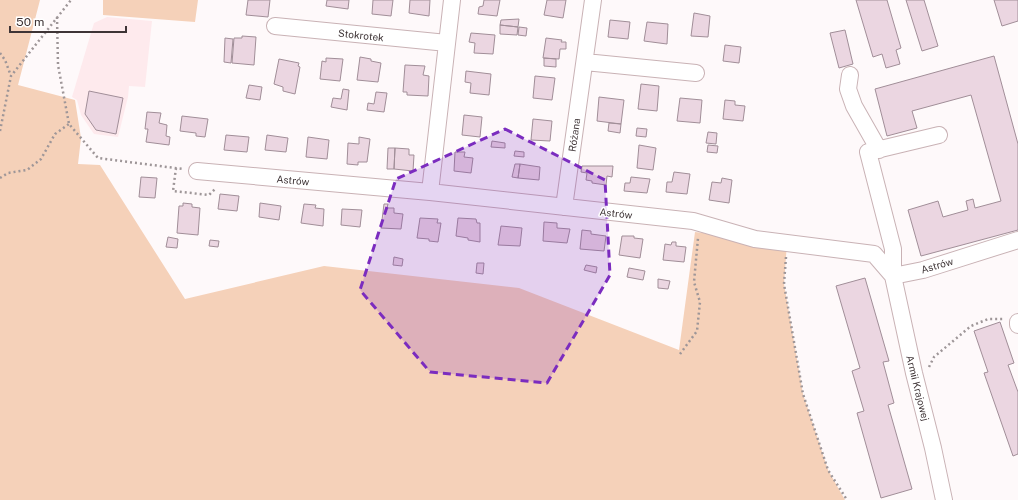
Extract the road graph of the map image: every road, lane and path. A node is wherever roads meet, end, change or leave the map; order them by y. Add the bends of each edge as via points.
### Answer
1 (71, 0) edge
2 (452, 0) edge
3 (593, 0) edge
4 (57, 18) junction
5 (275, 26) dead end
6 (447, 43) junction
7 (0, 53) edge
8 (585, 62) junction
9 (696, 73) dead end
10 (850, 75) dead end
11 (11, 76) junction
12 (69, 124) junction
13 (0, 131) edge
14 (939, 135) dead end
15 (879, 150) junction
16 (197, 171) joint
17 (0, 178) edge
18 (430, 192) junction
19 (564, 207) junction
20 (696, 231) dead end
21 (1018, 240) edge
22 (787, 243) junction
23 (893, 276) junction
24 (1018, 323) edge
25 (680, 354) dead end
26 (914, 373) junction
27 (847, 500) edge
28 (944, 500) edge

1 - 4 path
2 - 6 street
3 - 8 street, Różana
4 - 11 path
4 - 12 path via 58,65
5 - 6 street, Stokrotek
6 - 18 street
7 - 11 path
8 - 9 street
8 - 19 street, Różana
10 - 15 street via 848,89 854,106
11 - 13 path
12 - 16 path via 98,158
12 - 17 path via 55,134 41,159 27,170 8,173
14 - 15 street
15 - 23 street, Armii Krajowej via 868,152 893,249
16 - 18 street, Astrów
18 - 19 street, Astrów
19 - 22 street, Astrów via 693,221 755,239
20 - 25 path via 699,238 694,282 700,302 697,331
21 - 23 street, Astrów via 923,270
22 - 23 street, Astrów via 874,254
22 - 27 path via 784,284 803,394 828,470
23 - 26 street, Armii Krajowej
24 - 26 path via 1006,318 988,319 971,326 934,357 927,370
26 - 28 street, Armii Krajowej

